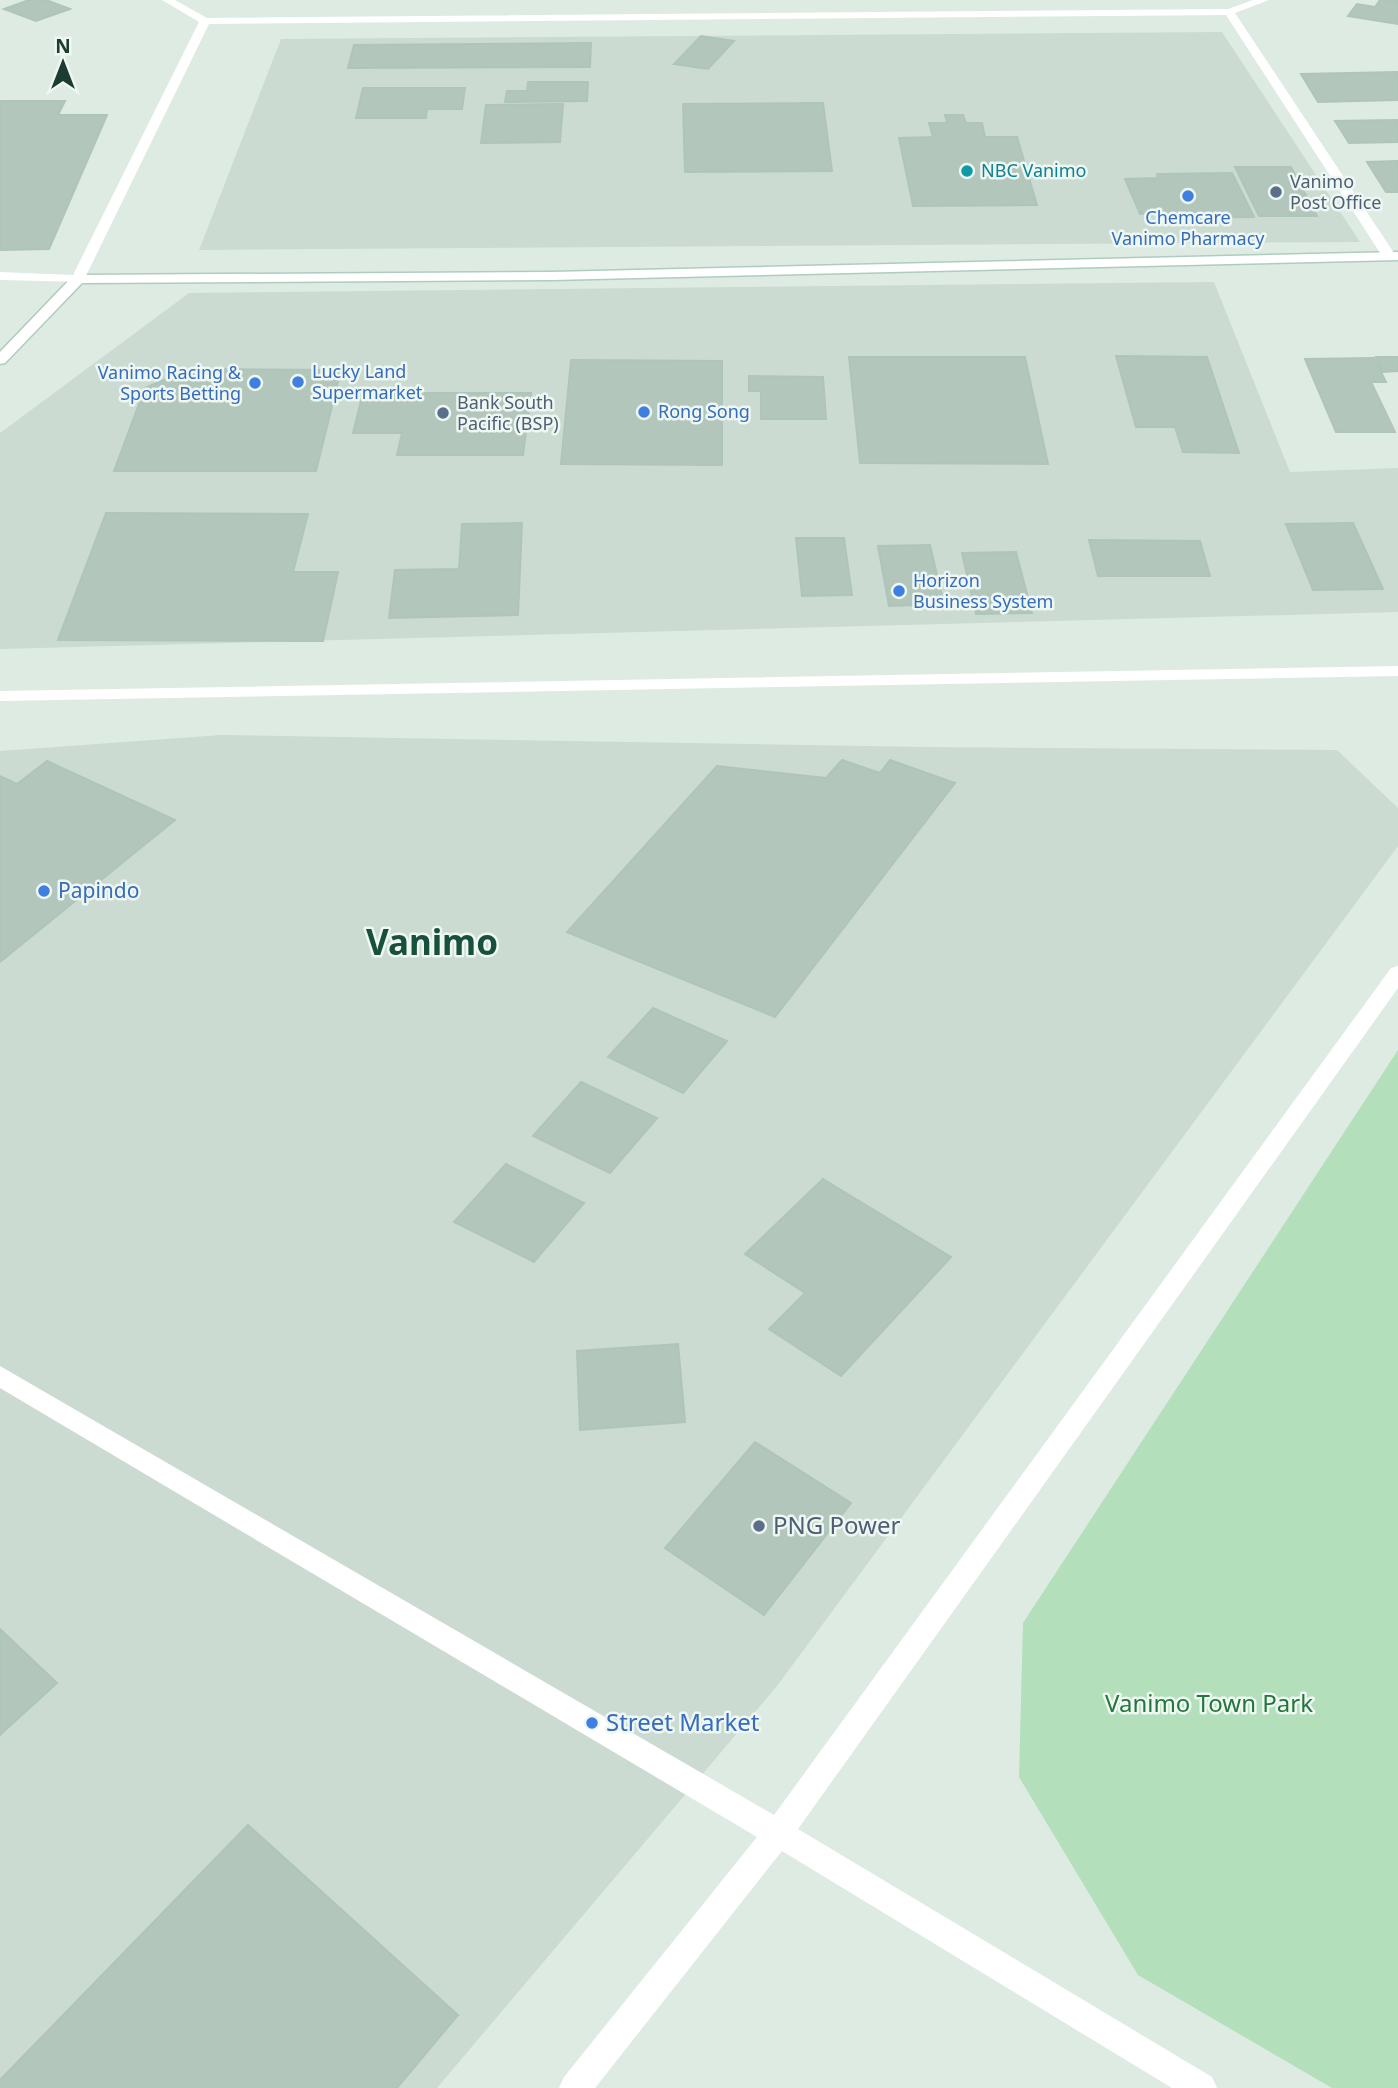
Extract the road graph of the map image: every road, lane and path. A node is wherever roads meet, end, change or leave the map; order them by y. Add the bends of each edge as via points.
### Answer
1 (167, 0) edge
2 (1092, 0) edge
3 (1264, 0) edge
4 (1229, 12) junction
5 (1093, 13) junction
6 (205, 21) junction
7 (1394, 256) edge
8 (0, 276) edge
9 (78, 279) junction
10 (0, 360) edge
11 (1398, 671) edge
12 (0, 696) edge
13 (1398, 973) edge
14 (0, 1376) edge
15 (778, 1833) junction
16 (575, 2088) edge
17 (1201, 2088) edge

1 - 6 street
2 - 5 street
3 - 4 street
4 - 5 street
4 - 7 street
5 - 6 street
6 - 9 street
7 - 9 street via 552,276
8 - 9 street
9 - 10 street
11 - 12 street
13 - 15 street
14 - 15 street
15 - 16 street
15 - 17 street

